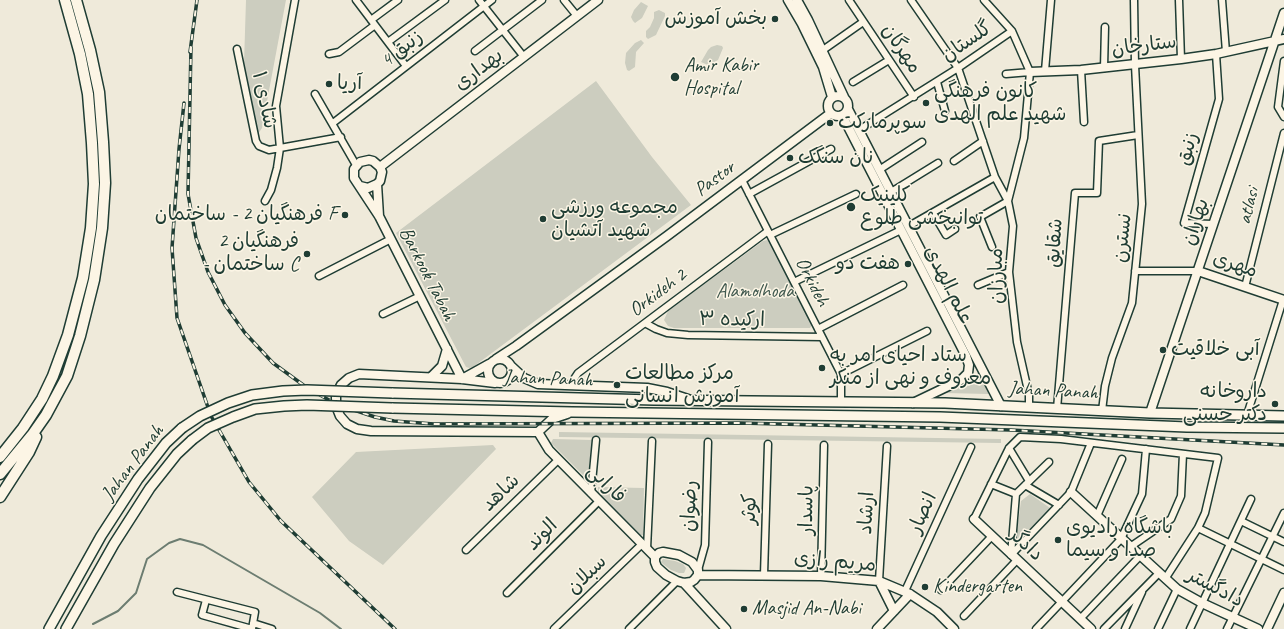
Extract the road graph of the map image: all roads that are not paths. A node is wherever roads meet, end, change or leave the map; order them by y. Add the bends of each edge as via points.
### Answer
1 (65, 0) edge
2 (76, 0) edge
3 (295, 0) edge
4 (356, 0) edge
5 (398, 0) edge
6 (444, 0) edge
7 (480, 0) edge
8 (492, 0) edge
9 (542, 0) edge
10 (564, 0) edge
11 (598, 0) edge
12 (788, 0) edge
13 (797, 0) edge
14 (849, 0) edge
15 (911, 0) edge
16 (984, 0) edge
17 (1051, 0) edge
18 (1134, 0) edge
19 (1179, 0) edge
20 (1222, 0) edge
21 (484, 6) junction
22 (1284, 13) edge
23 (577, 16) junction
24 (373, 22) junction
25 (863, 22) junction
26 (1105, 27) dead end
27 (502, 30) junction
28 (1012, 31) junction
29 (1284, 39) edge
30 (1274, 41) junction
31 (388, 42) junction
32 (237, 49) dead end
33 (823, 50) junction
34 (475, 51) dead end
35 (1226, 52) junction
36 (329, 54) dead end
37 (1216, 54) junction
38 (524, 57) junction
39 (1181, 59) junction
40 (889, 60) junction
41 (1284, 61) edge
42 (1135, 64) junction
43 (406, 66) junction
44 (958, 68) junction
45 (1104, 68) junction
46 (1081, 70) junction
47 (1030, 72) junction
48 (1045, 72) junction
49 (1006, 74) dead end
50 (853, 82) dead end
51 (937, 82) junction
52 (1282, 92) edge
53 (316, 94) dead end
54 (914, 96) junction
55 (832, 97) junction
56 (844, 97) junction
57 (945, 111) dead end
58 (845, 112) junction
59 (831, 113) junction
60 (1284, 117) edge
61 (1084, 122) dead end
62 (332, 123) junction
63 (859, 130) junction
64 (1284, 133) edge
65 (1138, 135) junction
66 (340, 137) junction
67 (983, 141) junction
68 (922, 142) dead end
69 (280, 148) junction
70 (832, 149) dead end
71 (954, 162) dead end
72 (938, 163) dead end
73 (356, 165) junction
74 (380, 167) junction
75 (880, 170) junction
76 (996, 177) junction
77 (742, 180) junction
78 (377, 184) junction
79 (360, 186) junction
80 (891, 192) junction
81 (749, 194) junction
82 (856, 194) dead end
83 (265, 201) dead end
84 (1008, 201) junction
85 (933, 212) junction
86 (379, 216) junction
87 (1213, 224) junction
88 (905, 228) junction
89 (955, 229) dead end
90 (769, 233) junction
91 (391, 239) junction
92 (992, 247) dead end
93 (1135, 271) junction
94 (1198, 271) junction
95 (1009, 272) junction
96 (319, 276) dead end
97 (794, 282) junction
98 (903, 285) dead end
99 (978, 285) dead end
100 (1245, 287) junction
101 (420, 296) junction
102 (1284, 300) edge
103 (383, 314) dead end
104 (645, 323) junction
105 (818, 329) junction
106 (927, 331) dead end
107 (822, 337) junction
108 (516, 346) junction
109 (447, 350) junction
110 (493, 362) junction
111 (979, 362) junction
112 (510, 364) junction
113 (969, 368) junction
114 (840, 374) junction
115 (431, 377) junction
116 (462, 379) junction
117 (495, 383) junction
118 (572, 385) junction
119 (692, 400) junction
120 (841, 402) junction
121 (913, 403) junction
122 (1001, 406) junction
123 (1029, 408) junction
124 (1058, 409) junction
125 (1102, 411) junction
126 (572, 412) junction
127 (1150, 413) junction
128 (46, 415) junction
129 (1247, 415) junction
130 (1284, 416) edge
131 (1284, 428) edge
132 (538, 432) junction
133 (596, 440) dead end
134 (652, 441) dead end
135 (708, 442) dead end
136 (1091, 443) junction
137 (768, 444) dead end
138 (824, 445) dead end
139 (887, 446) dead end
140 (970, 447) dead end
141 (1009, 448) junction
142 (1146, 449) junction
143 (1183, 454) junction
144 (0, 457) edge
145 (1122, 459) dead end
146 (558, 460) junction
147 (1049, 462) dead end
148 (0, 474) edge
149 (1027, 483) junction
150 (991, 484) junction
151 (1071, 492) junction
152 (591, 493) junction
153 (1016, 494) junction
154 (0, 497) edge
155 (1251, 499) dead end
156 (599, 501) junction
157 (1059, 505) junction
158 (1284, 513) edge
159 (1097, 516) junction
160 (974, 519) joint
161 (1241, 521) junction
162 (1198, 528) junction
163 (992, 536) junction
164 (1272, 536) junction
165 (1121, 539) junction
166 (1284, 542) edge
167 (1230, 544) junction
168 (645, 547) junction
169 (1130, 547) junction
170 (466, 550) dead end
171 (1140, 556) junction
172 (655, 557) junction
173 (1014, 557) junction
174 (1261, 559) junction
175 (1284, 570) edge
176 (698, 572) junction
177 (764, 575) junction
178 (821, 576) junction
179 (1162, 576) junction
180 (879, 581) junction
181 (680, 582) junction
182 (1144, 589) junction
183 (1177, 589) junction
184 (941, 590) dead end
185 (177, 592) dead end
186 (507, 593) dead end
187 (908, 593) junction
188 (1284, 593) edge
189 (206, 600) junction
190 (1061, 602) junction
191 (1202, 603) junction
192 (894, 611) junction
193 (964, 616) dead end
194 (1233, 617) junction
195 (1080, 619) junction
196 (252, 627) edge
197 (263, 628) edge
198 (723, 628) edge
199 (49, 629) edge
200 (66, 629) edge
201 (272, 629) edge
202 (554, 629) edge
203 (629, 629) edge
204 (876, 629) edge
205 (954, 629) edge
206 (1036, 629) edge
207 (1090, 629) edge
208 (1104, 629) edge
209 (1125, 629) edge
210 (1158, 629) edge
211 (1190, 629) edge
212 (1227, 629) edge
213 (1258, 629) edge
214 (1267, 629) edge

1 - 144 highway via 88,94 94,184 91,228 83,278 68,335 53,376 42,399
2 - 128 highway via 99,92 105,183 102,228 94,280 80,336 67,376
3 - 69 street via 276,106
4 - 24 street
5 - 24 street
6 - 31 street
7 - 21 street
8 - 21 street, زنبق 4
9 - 27 street
10 - 23 street
11 - 23 street, بهداری
12 - 55 street via 823,68
13 - 33 street
14 - 25 street, مهرگان
15 - 44 street
16 - 28 street
17 - 48 street
18 - 42 street, نسترن
19 - 39 street
20 - 35 street
21 - 27 street
21 - 43 street, زنبق 4
22 - 30 street, بهاران
23 - 38 street, بهداری
24 - 31 street
24 - 36 street via 339,52
25 - 33 street
25 - 40 street, مهرگان
26 - 45 street
27 - 34 street
27 - 38 street
28 - 44 street, گلستان
28 - 47 street
29 - 30 street, ستارخان
30 - 35 street, ستارخان
30 - 87 street, بهاران
31 - 43 street
32 - 69 street, شادی ۱ via 256,141 259,146 269,150
33 - 56 street
35 - 37 street, ستارخان
37 - 39 street, ستارخان
37 - 87 street, زنبق via 1219,99 1184,222
38 - 74 street, بهداری
39 - 42 street, ستارخان
40 - 50 street
40 - 54 street, مهرگان
41 - 52 street
42 - 45 street, ستارخان
42 - 65 street, نسترن
43 - 62 street, زنبق 4
44 - 51 street, گلستان
44 - 67 street
45 - 46 street, ستارخان
46 - 48 street, ستارخان
46 - 61 street
47 - 48 street, ستارخان
47 - 49 street, ستارخان
47 - 84 street, مبارزان via 1024,138
51 - 54 street, گلستان
51 - 57 street
52 - 60 street via 1278,107
53 - 62 street
54 - 63 street, گلستان
55 - 56 street
55 - 59 street via 828,105
56 - 58 street via 848,102
58 - 59 street via 838,116
58 - 63 street, علم الهدی
58 - 88 street, علم الهدی
59 - 77 street, Pastor
62 - 66 street
63 - 75 street, علم الهدی
64 - 100 street, atlasi
65 - 93 street, نسترن via 1142,204
65 - 124 street, شقایق via 1099,141 1098,193 1075,193
66 - 69 street, شادی ۱
66 - 73 street
67 - 71 street
67 - 76 street
68 - 75 street
69 - 83 street via 271,190
70 - 81 street
72 - 80 street
73 - 74 street via 369,160
73 - 79 street via 354,178
74 - 78 street via 382,176
75 - 80 street, علم الهدی
76 - 84 street
76 - 85 street
77 - 81 street, Orkideh
77 - 108 street, Pastor
78 - 79 street via 368,188
78 - 86 street
79 - 86 street, Barkook Tabah
80 - 88 street, علم الهدی
81 - 90 street, Orkideh
82 - 90 street, Orkideh 2
84 - 92 street via 980,216
84 - 95 street, مبارزان via 1014,226
85 - 88 street
85 - 89 street via 946,235
86 - 91 street, Barkook Tabah
87 - 94 street, بهاران
88 - 97 street
88 - 111 street, علم الهدی
88 - 113 street, علم الهدی via 966,356
90 - 97 street, Orkideh
90 - 104 street, Orkideh 2
91 - 96 street
91 - 101 street, Barkook Tabah
93 - 94 street
93 - 125 street, نسترن via 1132,303 1112,358
94 - 100 street, مهری
94 - 127 street, بهاران
95 - 99 street
95 - 123 street, مبارزان via 1017,342 1029,395
97 - 105 street, Orkideh
98 - 105 street
100 - 102 street, مهری
101 - 103 street
101 - 109 street, Barkook Tabah
102 - 129 street
104 - 107 street, ارکیده ۳ via 667,333 688,335
104 - 118 street, Orkideh 2 via 578,373
105 - 107 street, Orkideh
106 - 114 street
107 - 114 street, Orkideh
108 - 110 street
108 - 112 street, Pastor
109 - 115 street via 442,366
109 - 116 street, Barkook Tabah
110 - 112 street via 500,359
110 - 116 street
110 - 117 street via 487,373
111 - 113 street via 975,367
111 - 122 street, علم الهدی
112 - 117 street via 510,378 503,383
112 - 118 street via 531,382
113 - 121 street via 961,380
114 - 120 street, Orkideh
115 - 116 street
115 - 132 street via 354,375 338,390 337,411 347,424 371,431
116 - 117 street
118 - 119 street via 647,388
119 - 120 main road, Jahan Panah
119 - 199 main road, Jahan Panah, bridge via 307,390 252,395 228,403 200,416 166,443 101,536
120 - 121 main road, Jahan Panah
121 - 122 main road, Jahan Panah
122 - 123 main road, Jahan Panah
123 - 124 main road, Jahan Panah
124 - 125 main road, Jahan Panah
125 - 127 main road, Jahan Panah
126 - 131 main road, Jahan Panah via 940,417 1187,427
126 - 132 street via 552,419
126 - 200 main road, Jahan Panah, bridge via 284,406 233,417 208,428 192,440 177,454 150,488 114,544
127 - 129 main road, Jahan Panah
128 - 148 highway
128 - 154 highway via 28,452
129 - 130 main road, Jahan Panah
132 - 146 street, فارابی
133 - 152 street
134 - 168 street
135 - 176 street, رضوان via 704,545
136 - 141 street via 1020,437
136 - 142 street
136 - 151 street
137 - 177 street, کوثر
138 - 178 street, پاسدار
139 - 180 street, ارشاد
140 - 187 street, انصار
141 - 149 street
141 - 150 street
142 - 143 street
142 - 165 street via 1142,494
143 - 162 street via 1218,458 1205,513
143 - 169 street via 1181,496 1171,519
145 - 159 street
146 - 152 street, فارابی
146 - 170 street, شاهد
147 - 149 street
149 - 153 street
149 - 157 street
150 - 153 street
150 - 160 street
151 - 157 street
151 - 159 street, دادگستر
152 - 156 street, فارابی
153 - 173 street
155 - 161 street
156 - 168 street, فارابی
156 - 186 street, الوند
157 - 173 street
158 - 164 street
159 - 165 street, دادگستر
160 - 163 street, دادگر
161 - 164 street
161 - 167 street
162 - 167 street
162 - 179 street
163 - 173 street, دادگر
163 - 184 street
164 - 166 street
164 - 174 street
165 - 169 street, دادگستر
165 - 190 street
167 - 174 street
167 - 191 street
168 - 172 street, فارابی
168 - 202 street, سبلان
169 - 171 street, دادگستر
171 - 179 street, دادگستر
171 - 195 street
172 - 176 street via 663,552 679,555 692,562
172 - 181 street via 657,567
173 - 190 street, دادگر
173 - 193 street
174 - 175 street
174 - 194 street
176 - 177 street, مریم رازی
176 - 181 street via 693,581
177 - 178 street, مریم رازی
178 - 180 street, مریم رازی
179 - 182 street
179 - 183 street, دادگستر
180 - 187 street, مریم رازی
180 - 192 street
181 - 198 street
181 - 203 street
182 - 208 street
182 - 209 street
183 - 191 street, دادگستر
183 - 210 street
185 - 189 street
187 - 192 street
187 - 205 street, مریم رازی via 937,612
188 - 214 street
189 - 196 street via 255,612
189 - 196 street via 202,615
190 - 195 street, دادگر
190 - 206 street
191 - 194 street, دادگستر
191 - 211 street
192 - 204 street
194 - 212 street
194 - 213 street, دادگستر
195 - 207 street, دادگر
196 - 197 street
197 - 201 street

